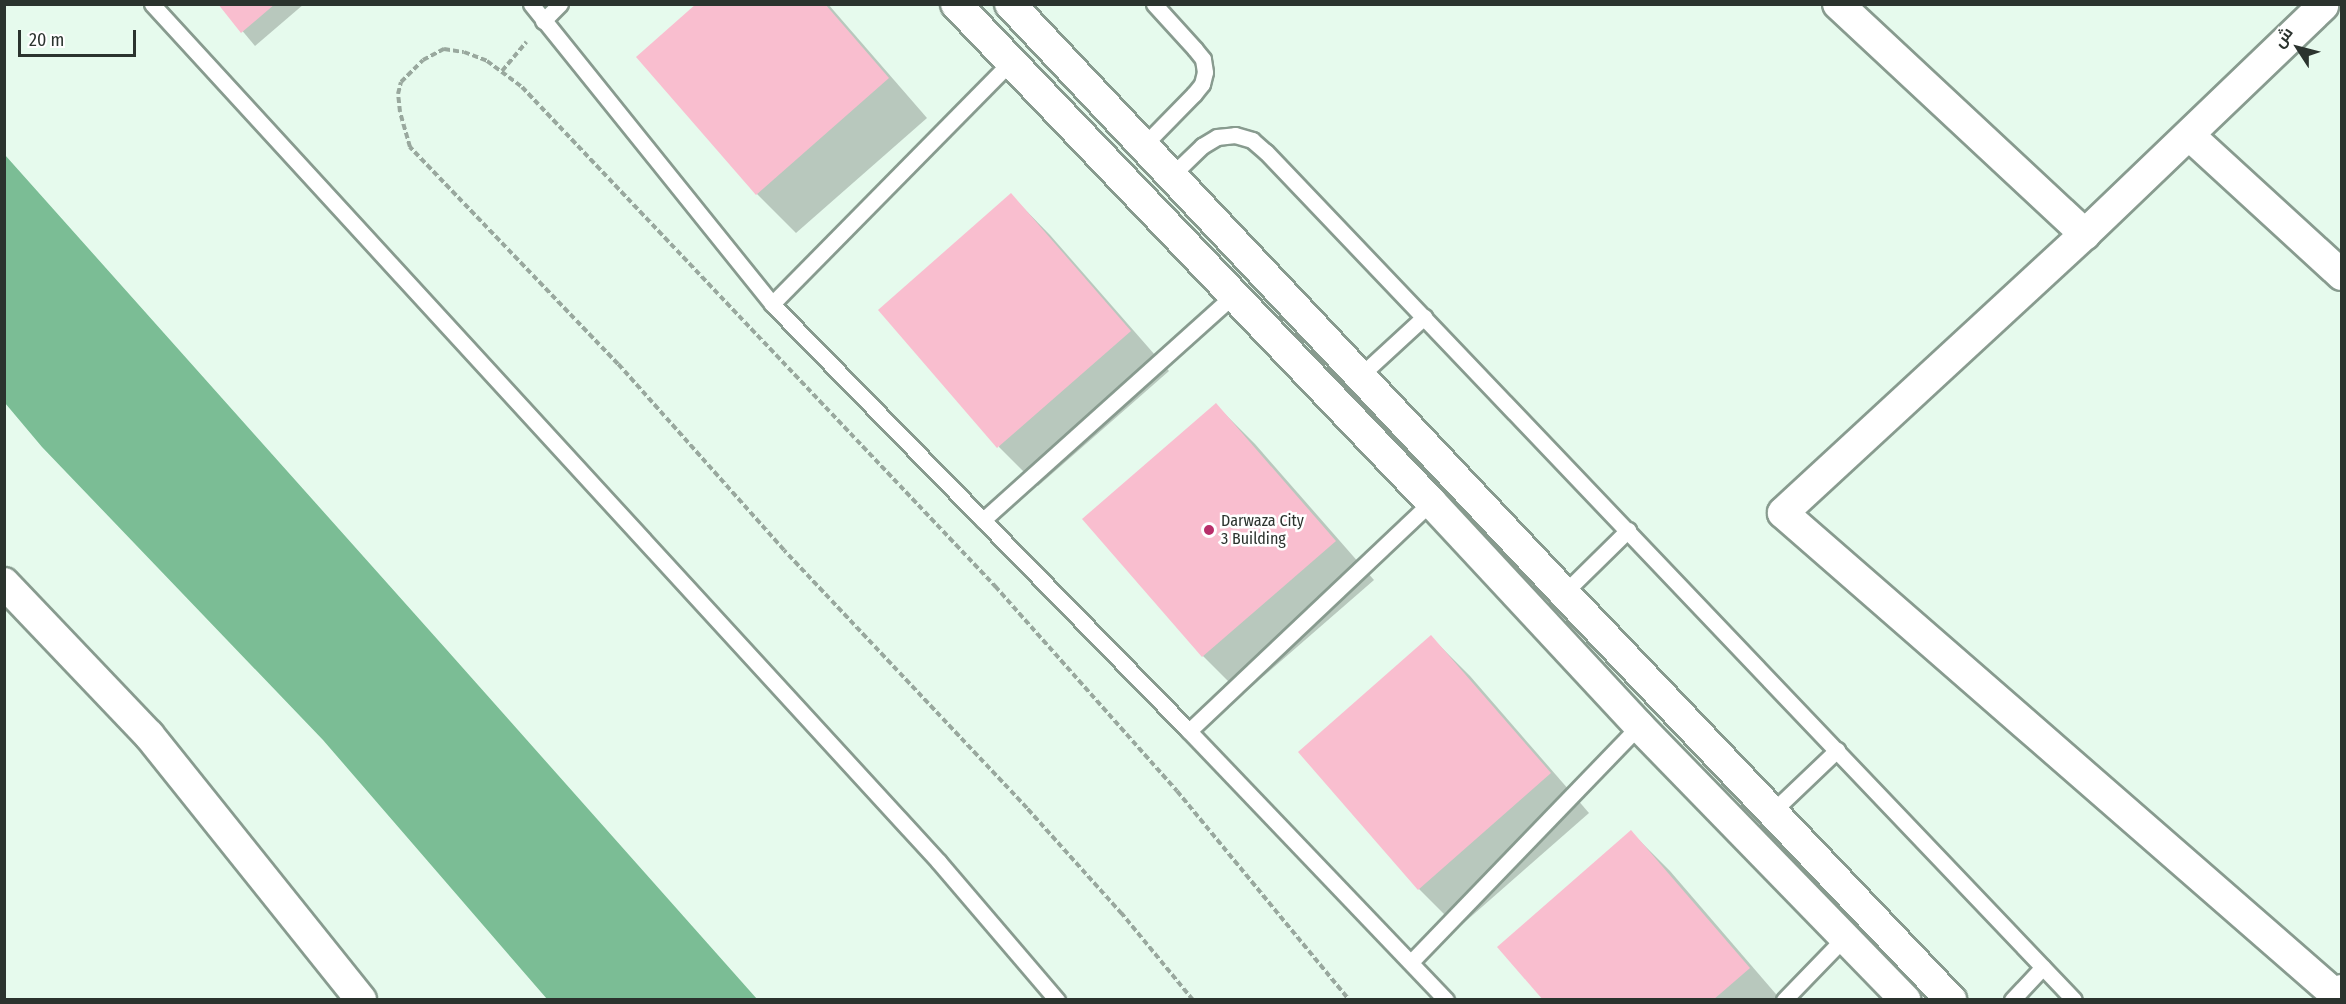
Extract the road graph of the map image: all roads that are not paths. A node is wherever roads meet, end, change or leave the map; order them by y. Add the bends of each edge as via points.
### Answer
1 (152, 4) edge
2 (531, 4) edge
3 (560, 4) edge
4 (956, 4) edge
5 (1010, 4) edge
6 (1154, 4) edge
7 (1838, 4) edge
8 (2323, 6) edge
9 (543, 21) junction
10 (1011, 62) junction
11 (2189, 135) junction
12 (1144, 145) junction
13 (1172, 175) junction
14 (2085, 234) junction
15 (2342, 275) edge
16 (1234, 295) junction
17 (772, 304) junction
18 (1424, 317) junction
19 (1361, 375) junction
20 (1431, 502) junction
21 (983, 520) junction
22 (1628, 530) junction
23 (4, 583) edge
24 (1564, 593) junction
25 (1639, 726) junction
26 (1190, 730) junction
27 (1838, 750) junction
28 (1772, 812) junction
29 (1845, 937) junction
30 (1411, 962) junction
31 (2043, 967) junction
32 (2342, 990) edge
33 (361, 999) edge
34 (1058, 999) edge
35 (1446, 999) edge
36 (1784, 999) edge
37 (1905, 999) edge
38 (1951, 999) edge
39 (2012, 999) edge
40 (2074, 999) edge

1 - 34 lane via 939,862
2 - 9 lane
3 - 9 lane
4 - 10 street
5 - 12 street
6 - 12 lane via 1203,59 1205,72 1194,94
7 - 14 street
8 - 11 street
9 - 17 lane
10 - 16 street
10 - 17 lane
11 - 14 street
11 - 15 street
12 - 13 street
13 - 18 lane via 1217,137 1235,135 1252,140
13 - 19 street
14 - 32 street via 1782,513 2337,996
16 - 20 street
16 - 21 lane
17 - 21 lane
18 - 19 lane
18 - 22 lane
19 - 24 street
20 - 25 street
20 - 26 lane
21 - 26 lane
22 - 24 lane
22 - 27 lane
23 - 33 street via 149,735
24 - 28 street
25 - 29 street
25 - 30 lane
26 - 30 lane
27 - 28 lane
27 - 31 lane
28 - 38 street
29 - 36 lane
29 - 37 street
30 - 35 lane
31 - 39 lane
31 - 40 lane

